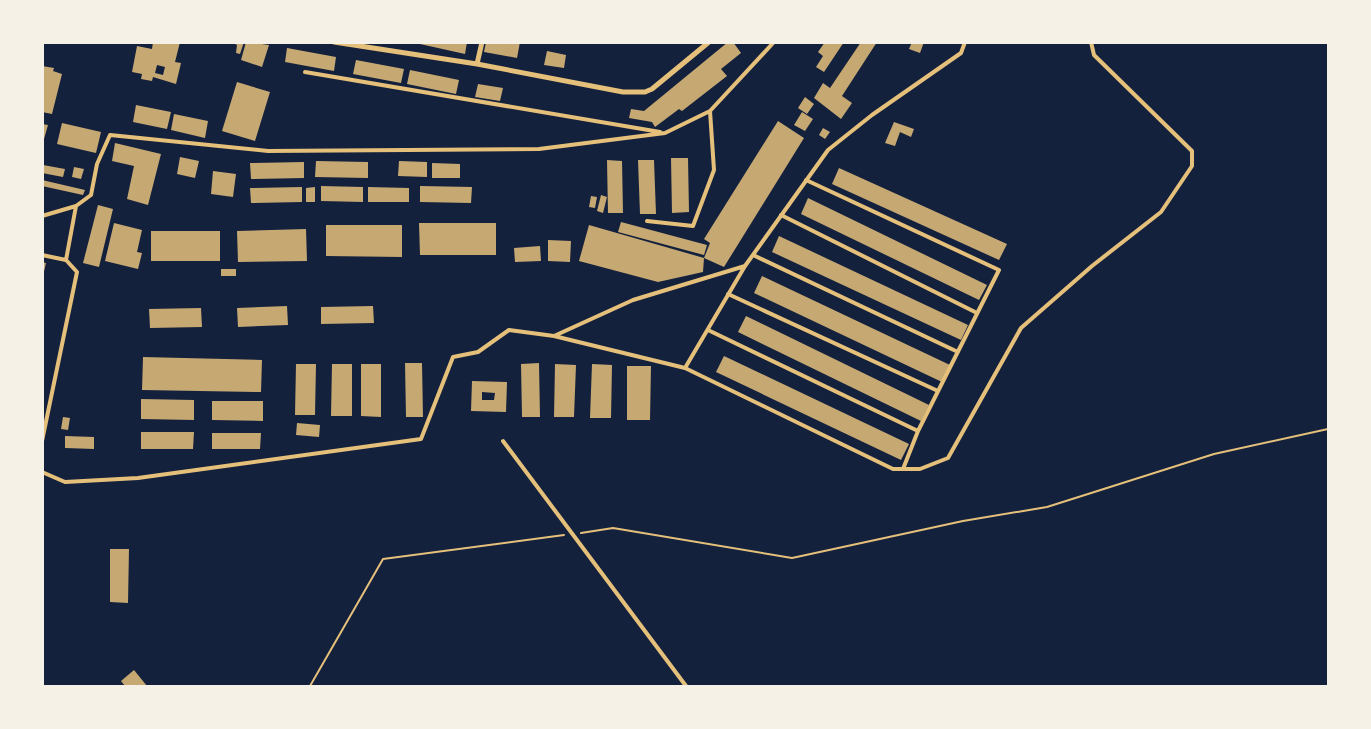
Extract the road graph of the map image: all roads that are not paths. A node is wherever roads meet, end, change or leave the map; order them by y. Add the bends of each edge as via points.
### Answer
1 (334, 42) edge
2 (482, 42) edge
3 (709, 42) edge
4 (774, 42) edge
5 (965, 42) edge
6 (1091, 42) edge
7 (359, 45) edge
8 (477, 64) junction
9 (305, 72) dead end
10 (710, 111) junction
11 (665, 133) junction
12 (806, 180) junction
13 (76, 206) junction
14 (781, 215) junction
15 (42, 216) edge
16 (647, 221) dead end
17 (42, 255) edge
18 (753, 255) junction
19 (66, 260) junction
20 (745, 266) junction
21 (728, 294) junction
22 (977, 313) junction
23 (708, 330) junction
24 (554, 336) junction
25 (958, 352) junction
26 (685, 368) junction
27 (938, 391) junction
28 (918, 431) junction
29 (42, 441) edge
30 (503, 441) dead end
31 (903, 468) junction
32 (42, 472) edge
33 (686, 686) edge

1 - 7 street
2 - 8 street
3 - 8 street via 645,92 623,92
4 - 10 lane
5 - 12 lane via 961,54 872,115 828,150
6 - 31 lane via 1094,55 1192,151 1192,166 1161,212 1021,328 948,458 920,468
7 - 8 street
9 - 11 lane
10 - 11 lane
10 - 16 lane via 714,170 693,226
11 - 13 lane via 538,149 268,151 110,135 97,164 91,195
12 - 14 lane
12 - 22 lane via 999,270
13 - 15 lane
13 - 19 lane
14 - 18 lane
14 - 22 lane
17 - 19 lane
18 - 20 lane
18 - 25 lane
19 - 29 lane via 77,272
20 - 21 lane
20 - 24 lane via 633,300
21 - 23 lane
21 - 27 lane
22 - 25 lane
23 - 26 lane
23 - 28 lane
24 - 26 lane
24 - 32 lane via 509,330 478,352 453,357 421,439 138,478 65,482
25 - 27 lane
26 - 31 lane via 893,469
27 - 28 lane
28 - 31 lane
30 - 33 lane

